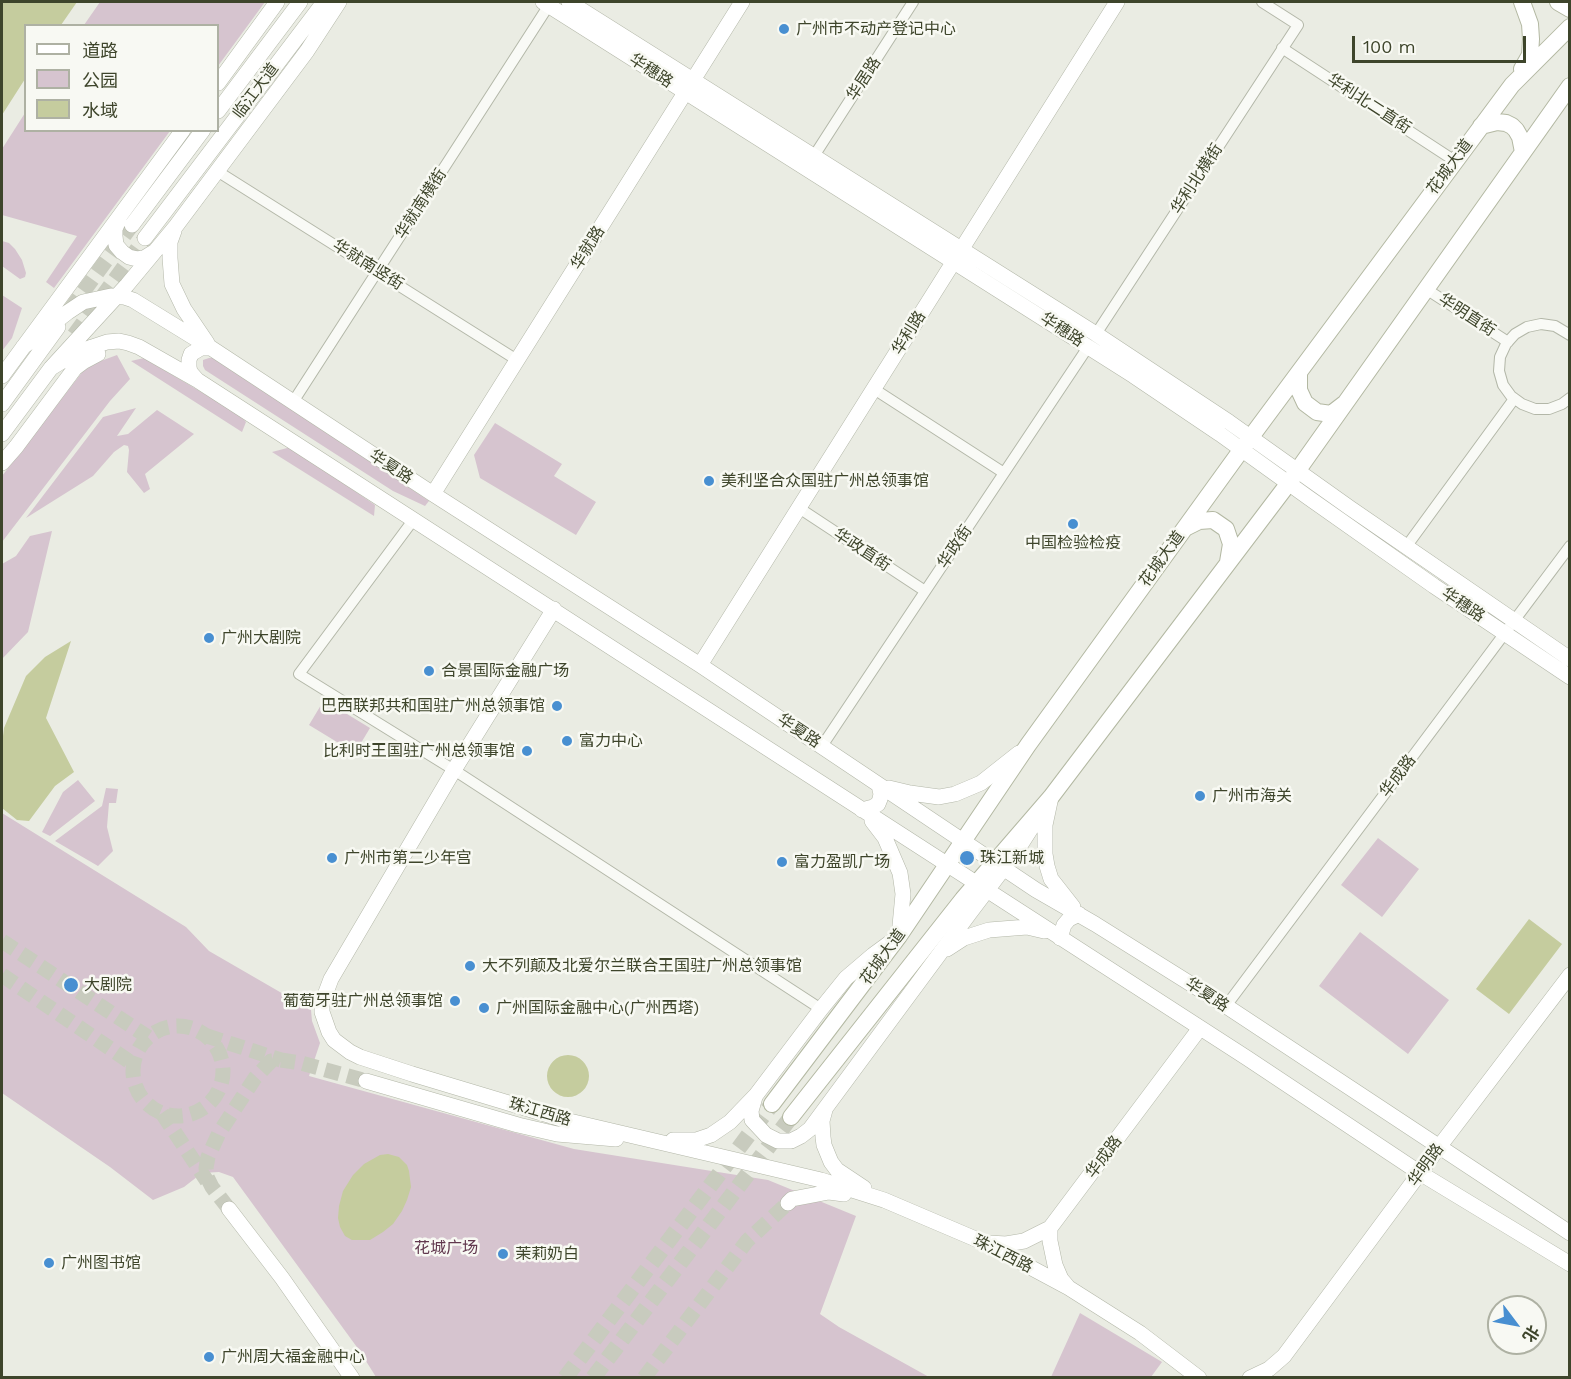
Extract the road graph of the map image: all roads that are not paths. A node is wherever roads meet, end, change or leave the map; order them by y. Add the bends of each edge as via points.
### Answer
1 (278, 2) edge
2 (300, 2) edge
3 (324, 2) edge
4 (339, 2) edge
5 (569, 2) edge
6 (742, 2) edge
7 (913, 2) edge
8 (1117, 2) edge
9 (1262, 2) edge
10 (1522, 2) edge
11 (1558, 2) edge
12 (546, 3) edge
13 (1569, 9) edge
14 (1569, 27) edge
15 (1282, 48) junction
16 (219, 82) edge
17 (1512, 85) junction
18 (689, 86) junction
19 (1569, 86) edge
20 (1569, 103) edge
21 (219, 110) edge
22 (1546, 119) junction
23 (1481, 126) junction
24 (182, 132) edge
25 (201, 132) edge
26 (1523, 152) junction
27 (814, 156) junction
28 (1455, 161) junction
29 (217, 171) junction
30 (126, 220) junction
31 (176, 225) junction
32 (145, 238) tunnel mouth
33 (159, 248) junction
34 (958, 255) junction
35 (378, 271) junction
36 (1426, 289) junction
37 (117, 296) junction
38 (59, 299) junction
39 (83, 302) junction
40 (1569, 319) edge
41 (48, 328) junction
42 (1566, 332) edge
43 (1092, 340) junction
44 (1508, 342) junction
45 (23, 347) junction
46 (211, 348) junction
47 (153, 354) junction
48 (37, 356) junction
49 (517, 360) junction
50 (51, 368) junction
51 (1299, 372) junction
52 (2, 376) edge
53 (197, 380) junction
54 (874, 389) junction
55 (1569, 398) edge
56 (1515, 399) junction
57 (292, 402) junction
58 (2, 404) edge
59 (1345, 404) junction
60 (2, 434) edge
61 (1246, 443) junction
62 (2, 463) edge
63 (1004, 473) junction
64 (1293, 477) junction
65 (433, 494) junction
66 (799, 508) junction
67 (414, 519) junction
68 (1185, 528) junction
69 (1569, 546) edge
70 (1406, 547) junction
71 (1228, 563) junction
72 (925, 591) junction
73 (554, 609) junction
74 (1509, 628) junction
75 (1569, 659) edge
76 (700, 665) junction
77 (1569, 677) edge
78 (1028, 745) junction
79 (822, 746) junction
80 (454, 770) junction
81 (879, 785) junction
82 (1051, 797) junction
83 (862, 810) junction
84 (962, 842) junction
85 (947, 864) junction
86 (999, 865) junction
87 (982, 887) junction
88 (1079, 914) junction
89 (899, 936) junction
90 (1060, 938) junction
91 (938, 956) junction
92 (1569, 975) edge
93 (1226, 1006) junction
94 (821, 1009) junction
95 (1200, 1028) junction
96 (366, 1081) tunnel mouth
97 (756, 1095) junction
98 (772, 1104) tunnel mouth
99 (825, 1109) junction
100 (791, 1117) tunnel mouth
101 (651, 1141) junction
102 (1439, 1147) junction
103 (1420, 1173) junction
104 (881, 1199) junction
105 (788, 1203) tunnel mouth
106 (229, 1209) tunnel mouth
107 (1050, 1228) junction
108 (1568, 1231) edge
109 (985, 1243) junction
110 (1552, 1254) junction
111 (1569, 1264) edge
112 (1569, 1271) edge
113 (1070, 1288) junction
114 (1284, 1356) junction
115 (352, 1377) edge
116 (1199, 1377) edge
117 (1250, 1377) edge
118 (1276, 1377) edge

1 - 16 main road
2 - 21 main road, 临江大道
3 - 32 main road, 临江大道
4 - 29 main road
5 - 18 main road, 华穗路
6 - 18 main road, 华就路
7 - 27 street, 华居路
8 - 34 main road, 华利路
9 - 15 street, 华利北横街 via 1298,25
10 - 17 main road via 1530,24 1530,55
11 - 13 main road
12 - 18 main road, 华穗路
12 - 35 street, 华就南横街
14 - 17 main road, 花城大道
15 - 28 street, 华利北二直街
15 - 43 street, 华利北横街
17 - 23 main road, 花城大道
18 - 27 main road, 华穗路
18 - 34 main road, 华穗路
18 - 49 main road, 华就路
19 - 22 main road, 花城大道
20 - 22 main road
22 - 26 main road, 花城大道
23 - 26 main road via 1512,126 1520,137
23 - 28 main road, 花城大道
24 - 30 main road
25 - 30 main road
26 - 36 main road, 花城大道
27 - 34 main road, 华穗路
28 - 51 main road, 花城大道
29 - 31 main road
29 - 35 street, 华就南竖街
30 - 33 main road via 115,229 116,245 122,252 137,259
30 - 38 main road
31 - 33 main road
31 - 46 main road via 170,242 172,284
33 - 37 main road
34 - 43 main road, 华穗路
34 - 54 main road, 华利路
35 - 49 street, 华就南竖街
35 - 57 street, 华就南横街
36 - 44 street, 华明直街
36 - 59 main road, 花城大道
37 - 39 main road
37 - 46 main road, 华夏路 via 133,300
37 - 50 main road
38 - 41 main road
38 - 45 main road
39 - 41 main road
39 - 48 main road via 64,318
40 - 42 street
41 - 45 main road
41 - 48 main road
42 - 44 street via 1541,324 1527,327
43 - 61 main road, 华穗路
43 - 63 street, 华政街
44 - 56 street via 1500,357 1499,371 1503,385
45 - 52 main road
46 - 53 main road via 191,354 190,372
46 - 57 main road, 华夏路
47 - 50 main road, 华夏路 via 128,343 107,342
47 - 53 main road, 华夏路
47 - 62 main road via 125,348 100,353 83,362
48 - 58 main road
49 - 65 main road, 华就路
50 - 60 main road
51 - 59 main road via 1299,390 1305,403 1317,412 1331,414
51 - 61 main road, 花城大道
53 - 67 main road, 华夏路
54 - 63 street
54 - 66 main road, 华利路
55 - 56 street via 1549,409 1535,409
56 - 70 street
57 - 65 main road, 华夏路
59 - 64 main road, 花城大道
61 - 64 main road, 华穗路
61 - 68 main road, 花城大道
63 - 72 street, 华政街
64 - 70 main road, 华穗路
64 - 71 main road, 花城大道
64 - 74 main road, 华穗路
65 - 76 main road, 华夏路
66 - 72 street, 华政直街
66 - 76 main road, 华利路
67 - 73 main road, 华夏路
67 - 80 street via 299,674
68 - 71 main road via 1213,520 1226,529 1231,544
68 - 78 main road, 花城大道
69 - 74 street, 华成路
70 - 74 main road, 华穗路
71 - 82 main road, 花城大道
72 - 79 street, 华政街
73 - 80 main road, 珠江西路
73 - 83 main road, 华夏路
74 - 75 main road, 华穗路
74 - 77 main road, 华穗路
74 - 93 street, 华成路
76 - 79 main road, 华夏路
78 - 81 main road via 981,783 955,794 939,797
78 - 84 main road, 花城大道
79 - 81 main road, 华夏路
80 - 94 street
80 - 101 main road, 珠江西路 via 331,978 321,1003 328,1032 350,1053 565,1120
81 - 83 main road via 878,804
81 - 84 main road, 华夏路
82 - 86 main road, 花城大道
82 - 88 main road via 1045,825 1047,866 1061,894
83 - 85 main road, 华夏路
83 - 89 main road via 885,838 900,873 903,894
84 - 85 main road, 花城大道
84 - 86 main road, 华夏路
85 - 87 main road, 华夏路
85 - 89 main road, 花城大道
86 - 87 main road, 花城大道
86 - 88 main road, 华夏路
87 - 90 main road, 华夏路
87 - 91 main road
87 - 100 main road, 花城大道
88 - 90 main road via 1064,925
88 - 93 main road, 华夏路
89 - 94 main road via 846,978
89 - 98 main road, 花城大道
90 - 91 main road via 1027,927 989,930 964,938
90 - 95 main road, 华夏路
91 - 99 main road
92 - 102 main road, 华明路
93 - 102 main road, 华夏路
94 - 97 main road
95 - 103 main road, 华夏路
95 - 107 main road, 华成路
96 - 101 main road via 557,1134
97 - 99 main road via 751,1111 753,1120 766,1136 778,1141 801,1136
97 - 101 main road via 711,1135 696,1140
99 - 104 main road via 822,1129 831,1162
101 - 104 main road, 珠江西路 via 821,1180
102 - 103 main road, 华明路
102 - 108 main road, 华夏路
103 - 110 main road, 华夏路
103 - 114 main road, 华明路
104 - 105 main road via 829,1192
104 - 109 main road, 珠江西路
106 - 115 main road
107 - 109 main road via 1024,1241
107 - 113 main road via 1054,1265
109 - 113 main road, 珠江西路
110 - 111 main road, 华夏路
110 - 112 main road
113 - 116 main road, 珠江西路
114 - 117 main road via 1269,1369
114 - 118 main road

